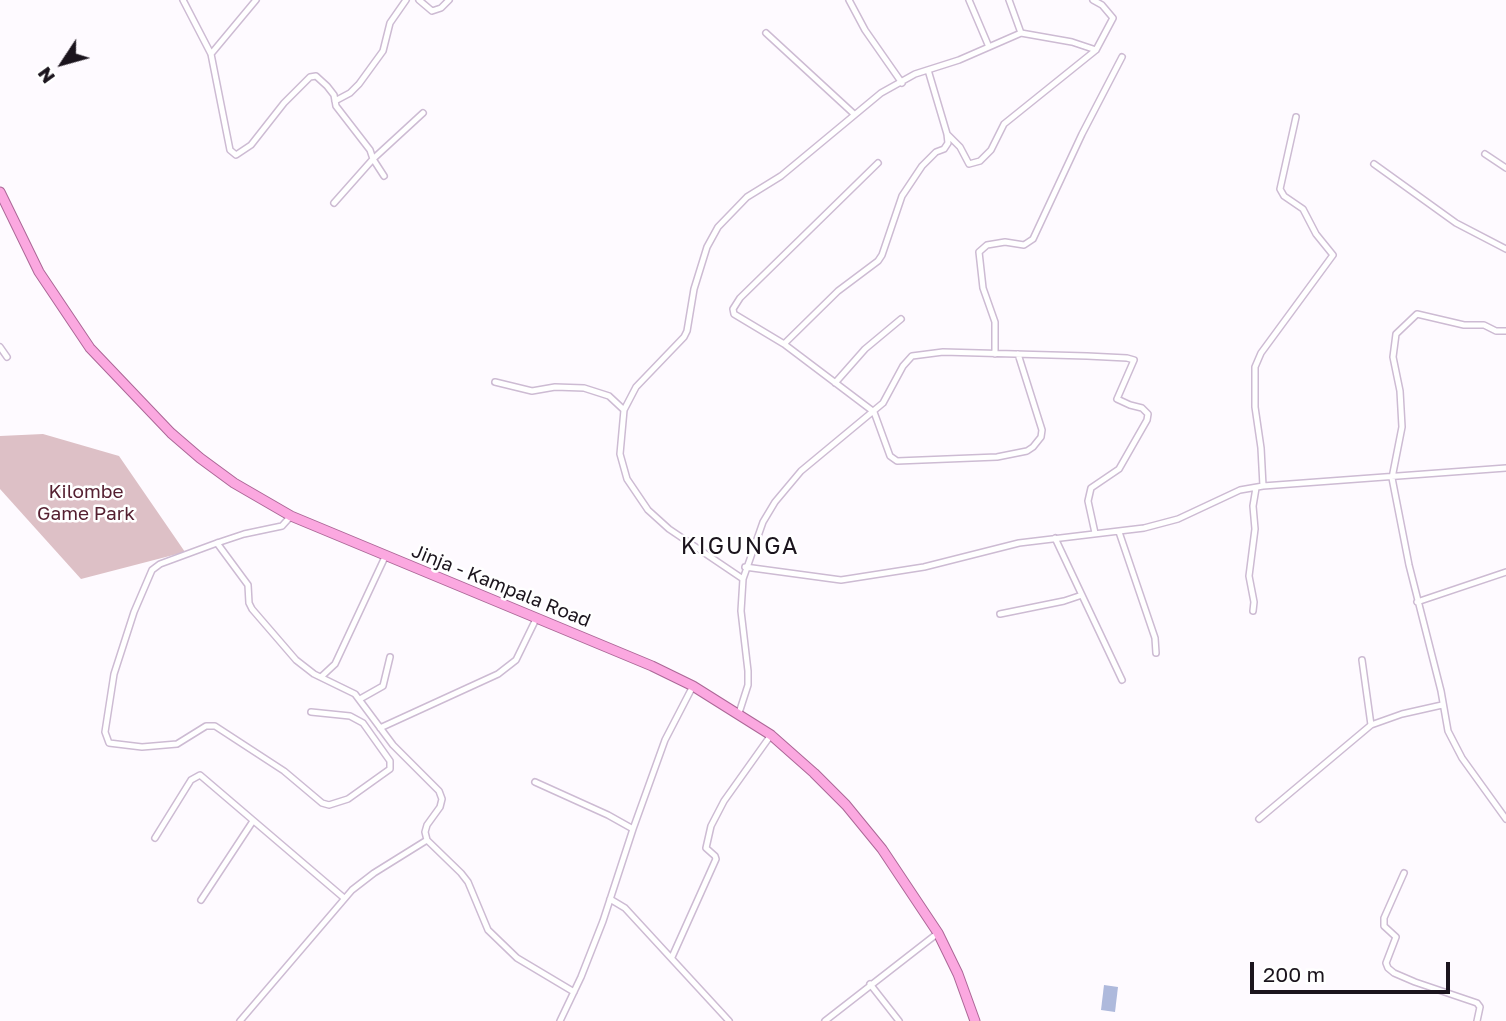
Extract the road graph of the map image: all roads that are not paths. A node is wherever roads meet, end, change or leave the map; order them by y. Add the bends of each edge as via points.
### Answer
1 (183, 0) edge
2 (256, 0) edge
3 (406, 0) edge
4 (419, 0) edge
5 (449, 0) edge
6 (849, 0) edge
7 (969, 0) edge
8 (1009, 0) edge
9 (1093, 0) edge
10 (766, 33) dead end
11 (1021, 33) junction
12 (989, 47) junction
13 (1096, 50) junction
14 (211, 54) junction
15 (1122, 57) dead end
16 (928, 70) junction
17 (902, 83) junction
18 (335, 101) junction
19 (423, 113) dead end
20 (854, 114) junction
21 (1296, 117) dead end
22 (947, 134) junction
23 (1485, 153) dead end
24 (373, 159) junction
25 (878, 163) dead end
26 (1374, 164) dead end
27 (1506, 168) edge
28 (384, 176) dead end
29 (0, 192) edge
30 (334, 203) dead end
31 (1506, 249) edge
32 (901, 320) dead end
33 (1506, 331) edge
34 (784, 344) junction
35 (0, 347) edge
36 (995, 354) junction
37 (1018, 354) junction
38 (7, 357) dead end
39 (495, 382) dead end
40 (835, 383) junction
41 (624, 410) junction
42 (874, 412) junction
43 (1506, 468) edge
44 (1392, 478) junction
45 (1263, 486) junction
46 (1256, 488) junction
47 (291, 516) junction
48 (1119, 532) junction
49 (1095, 533) junction
50 (1055, 538) junction
51 (217, 543) junction
52 (385, 557) junction
53 (745, 567) junction
54 (1506, 572) edge
55 (743, 579) junction
56 (1082, 594) junction
57 (1417, 602) junction
58 (1253, 611) dead end
59 (1000, 614) dead end
60 (536, 620) junction
61 (1156, 653) dead end
62 (390, 657) dead end
63 (1362, 660) dead end
64 (321, 677) junction
65 (1122, 680) dead end
66 (693, 686) junction
67 (360, 699) junction
68 (1442, 705) junction
69 (311, 712) dead end
70 (739, 713) junction
71 (1371, 725) junction
72 (380, 728) junction
73 (771, 735) junction
74 (535, 782) dead end
75 (1259, 819) dead end
76 (1506, 819) edge
77 (253, 821) junction
78 (633, 829) junction
79 (155, 838) dead end
80 (426, 840) junction
81 (1404, 873) dead end
82 (344, 898) junction
83 (610, 899) junction
84 (201, 900) dead end
85 (938, 933) junction
86 (672, 957) junction
87 (870, 984) junction
88 (574, 992) junction
89 (240, 1021) edge
90 (560, 1021) edge
91 (729, 1021) edge
92 (825, 1021) edge
93 (899, 1021) edge
94 (975, 1021) edge
95 (1477, 1021) edge

1 - 14 street
2 - 14 street
3 - 18 street via 390,23 383,51 351,93
4 - 5 street via 432,12
6 - 17 street
7 - 12 street
8 - 11 street
9 - 13 street via 1113,18
10 - 20 street
11 - 12 street
11 - 13 street
12 - 16 street
13 - 22 street via 1004,124 980,161 969,164
14 - 18 street via 230,150 236,155 251,145 310,77 316,76 327,86
15 - 36 street via 1033,239 1024,245 987,245 979,252 983,288 995,322
16 - 17 street
16 - 22 street
17 - 20 street
18 - 24 street
19 - 24 street
20 - 41 street via 781,176 747,197 718,227 699,270 684,337 636,387
21 - 45 street via 1280,189 1303,209 1333,255 1255,367
22 - 34 street via 944,149 922,166 902,196 878,261 838,291
23 - 27 street
24 - 28 street
24 - 30 street
25 - 34 street via 733,309 734,314
26 - 31 street via 1456,223
29 - 47 highway, Jinja - Kampala Road via 39,272 110,372 200,458
32 - 40 street via 865,349
33 - 44 street via 1417,314 1396,334 1393,357 1402,427
34 - 40 street
35 - 38 street
36 - 37 street
36 - 42 street via 912,356
37 - 42 street via 1042,430 1038,442 1027,451 998,457 897,461 890,456
37 - 49 street via 1135,360 1117,399 1142,408 1147,420 1119,469 1091,488 1088,501
39 - 41 street via 532,391 584,388 610,396
40 - 42 street
41 - 55 street via 620,454 637,495 669,528
42 - 53 street via 787,487 764,522
43 - 44 street
44 - 45 street
44 - 57 street
45 - 46 street
46 - 48 street via 1240,490 1178,519
46 - 58 street via 1249,576
47 - 51 street via 282,526
47 - 52 highway, Jinja - Kampala Road
48 - 49 street
48 - 61 street
49 - 50 street
50 - 53 street via 841,580
50 - 56 street
51 - 64 street via 248,584 252,609 296,660
51 - 69 street via 160,564 148,577 114,674 105,732 109,743 177,744 205,726 215,726 328,805 348,799 390,769 386,754 363,723 350,716
52 - 60 highway, Jinja - Kampala Road
52 - 64 street via 335,664
53 - 55 street
54 - 57 street
55 - 70 street via 741,611 748,671
56 - 59 street
56 - 65 street
57 - 68 street
60 - 66 highway, Jinja - Kampala Road
60 - 72 street via 516,660 498,674
62 - 67 street via 383,686
63 - 71 street
64 - 67 street
66 - 70 highway, Jinja - Kampala Road
66 - 78 street via 665,740
67 - 72 street
68 - 71 street
68 - 76 street via 1452,741
70 - 73 highway, Jinja - Kampala Road
71 - 75 street
72 - 80 street via 439,791 440,807 426,825
73 - 85 highway, Jinja - Kampala Road via 846,805
73 - 86 street via 711,826 706,848 716,859
74 - 78 street
77 - 79 street via 200,775 191,780
77 - 82 street
77 - 84 street
78 - 83 street
80 - 82 street
80 - 88 street via 461,873 497,941
81 - 95 street via 1384,918 1384,926 1396,937 1388,968 1477,1003
82 - 89 street
83 - 86 street via 625,908
83 - 88 street
85 - 87 street
85 - 94 highway, Jinja - Kampala Road
86 - 91 street
87 - 92 street
87 - 93 street
88 - 90 street

